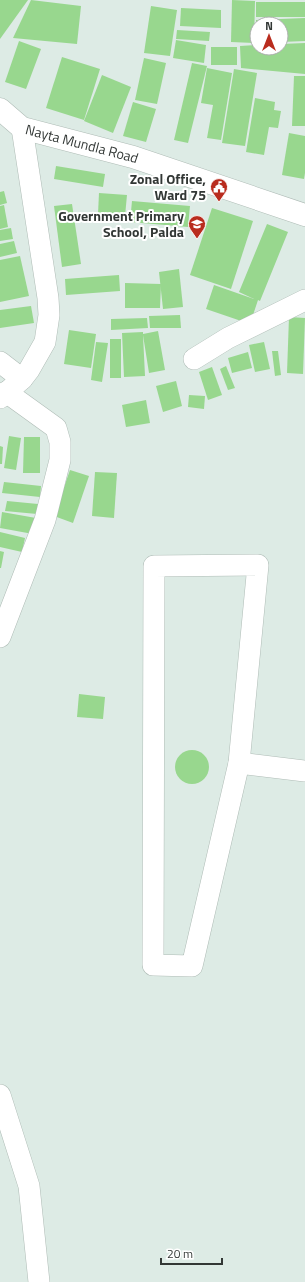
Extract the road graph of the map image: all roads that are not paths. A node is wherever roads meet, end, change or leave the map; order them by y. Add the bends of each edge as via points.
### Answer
1 (0, 109) edge
2 (22, 128) junction
3 (305, 215) edge
4 (305, 300) edge
5 (194, 359) dead end
6 (0, 362) edge
7 (26, 374) junction
8 (3, 395) edge
9 (0, 637) edge
10 (239, 763) junction
11 (305, 771) edge
12 (0, 1095) edge
13 (39, 1282) edge

1 - 2 main road, Nayta Mundla Road
2 - 3 main road, Nayta Mundla Road via 133,157
2 - 7 street via 49,315 45,342
4 - 5 street via 228,338
6 - 7 street
7 - 8 street
8 - 9 street via 56,428 60,442 60,460 45,520
10 - 10 street via 258,565 154,566 153,965 192,966
10 - 11 street
12 - 13 street via 29,1186

